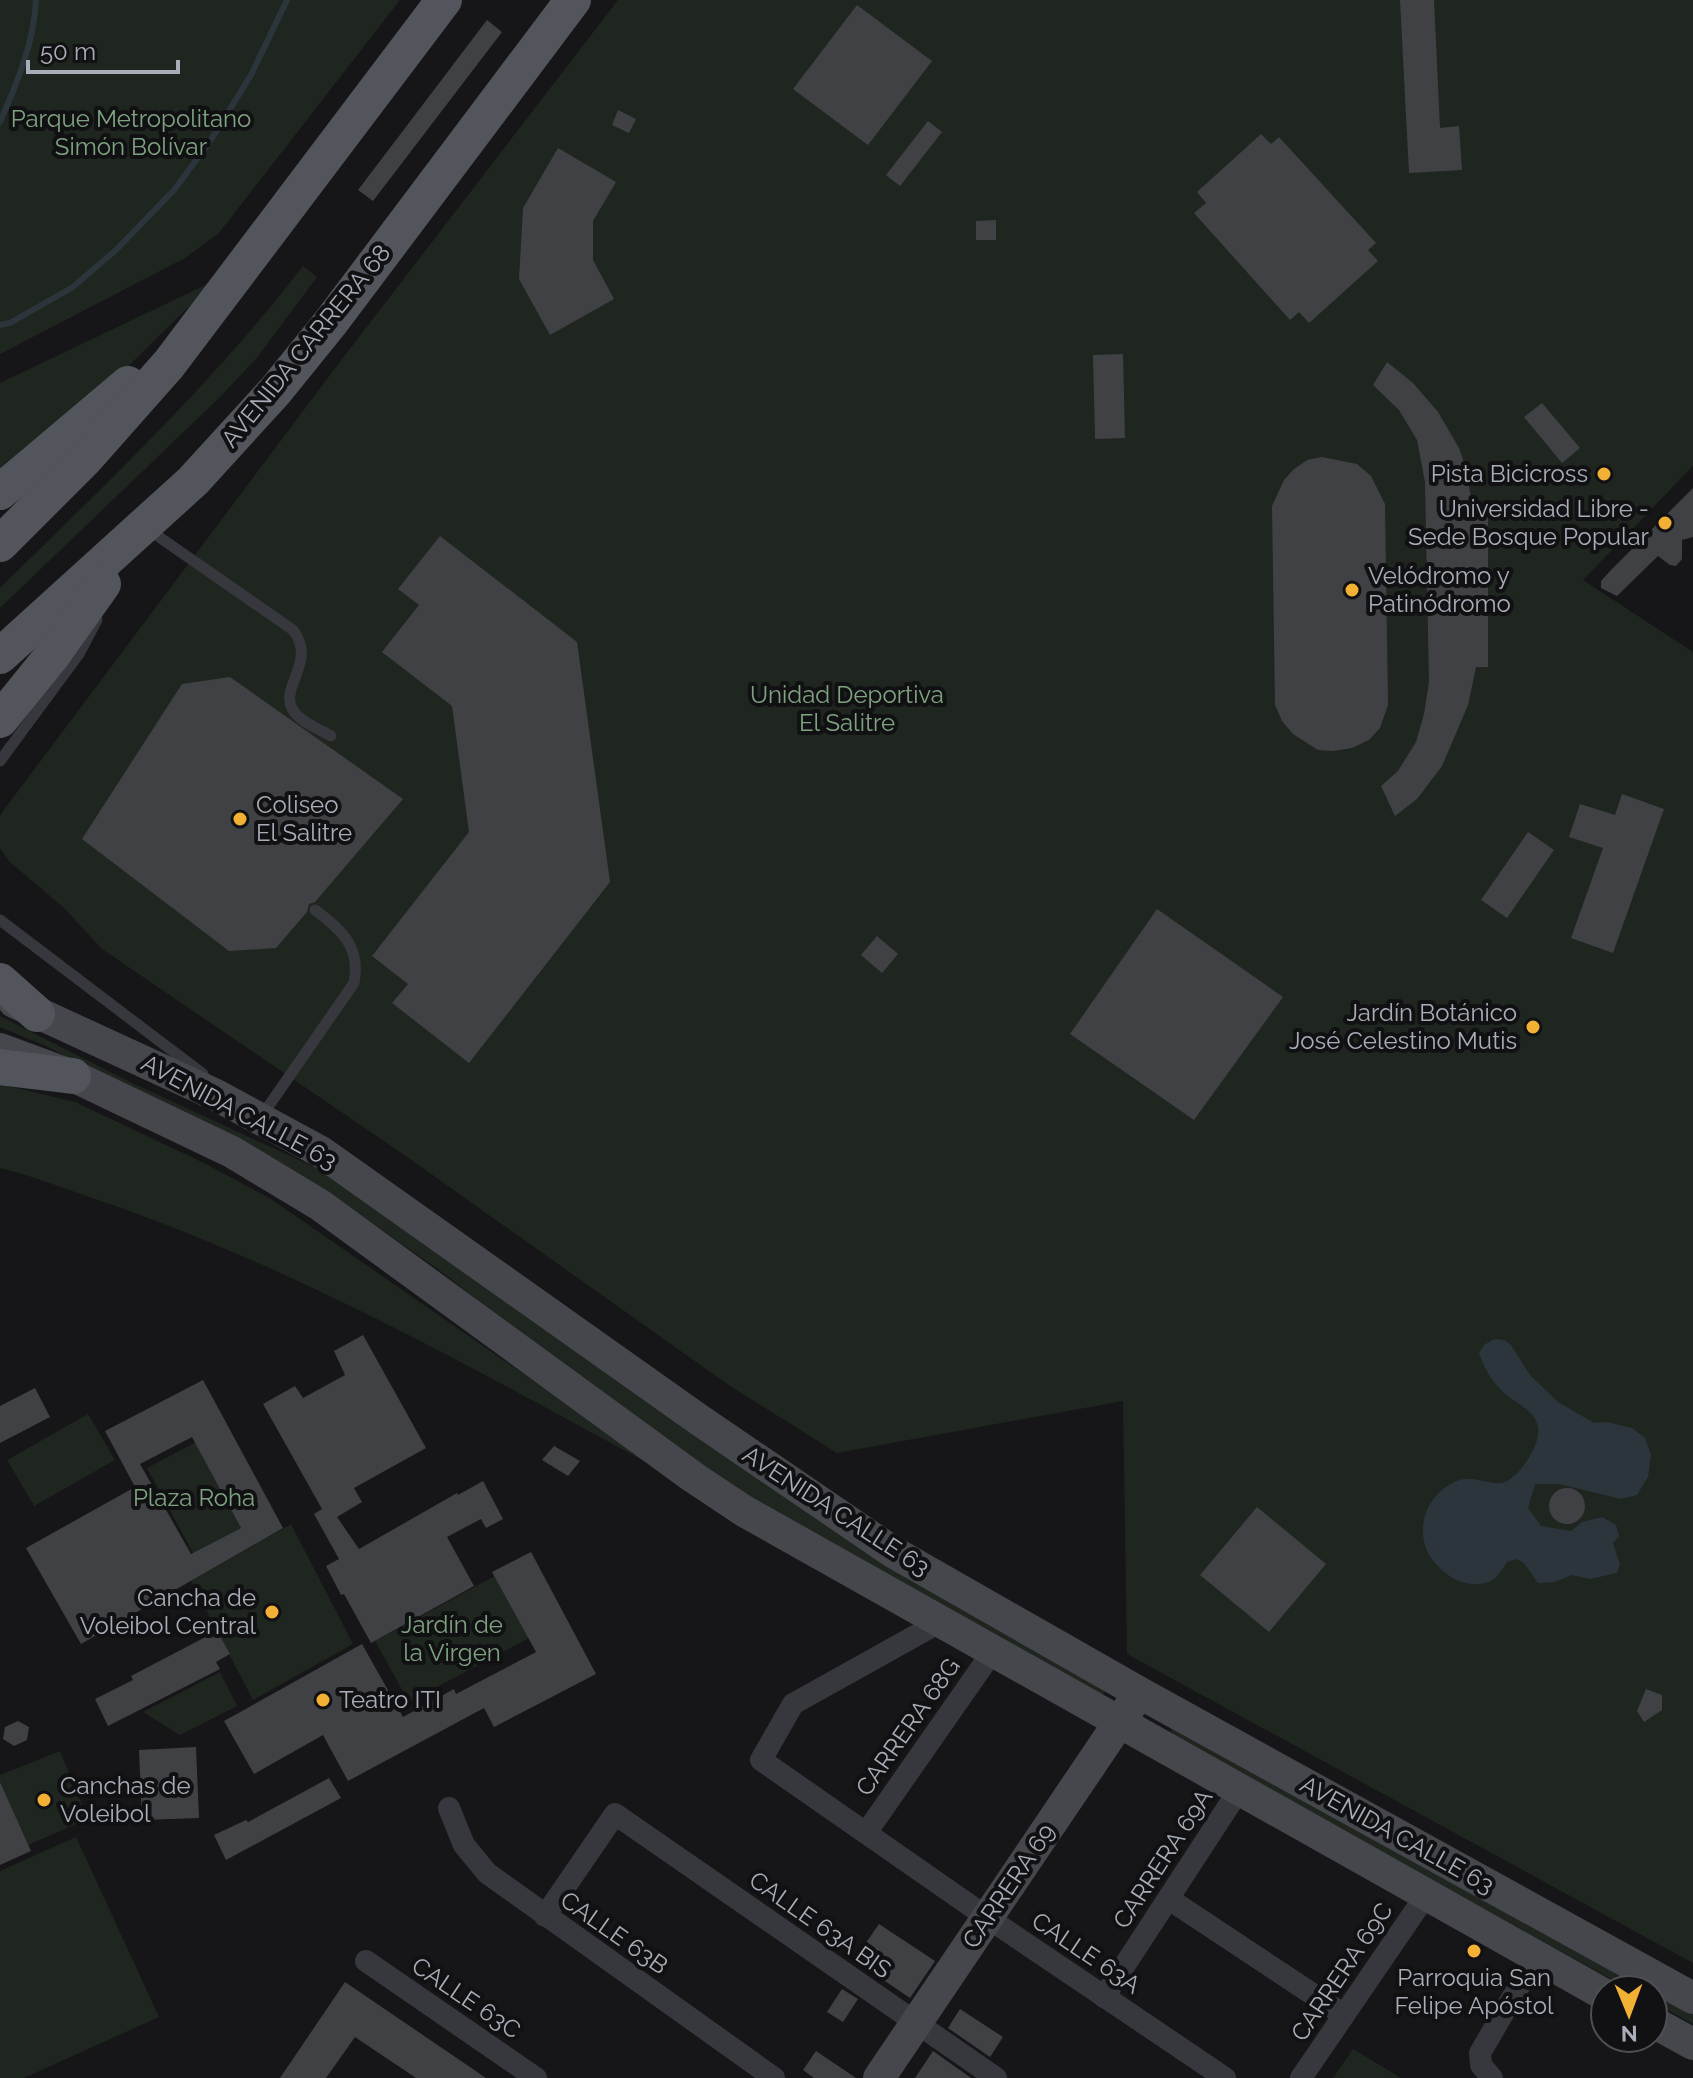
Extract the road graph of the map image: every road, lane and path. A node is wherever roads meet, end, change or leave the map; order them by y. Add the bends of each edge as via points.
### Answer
1 (444, 0) edge
2 (573, 0) edge
3 (205, 318) junction
4 (0, 492) edge
5 (138, 541) junction
6 (0, 544) edge
7 (116, 584) dead end
8 (108, 598) dead end
9 (101, 612) dead end
10 (0, 656) edge
11 (0, 720) edge
12 (331, 736) dead end
13 (0, 761) edge
14 (315, 910) dead end
15 (0, 920) edge
16 (0, 981) edge
17 (0, 995) edge
18 (37, 1014) junction
19 (0, 1049) edge
20 (0, 1067) edge
21 (73, 1076) junction
22 (261, 1118) junction
23 (940, 1622) junction
24 (993, 1651) junction
25 (1140, 1693) junction
26 (1119, 1723) junction
27 (1239, 1790) junction
28 (449, 1808) dead end
29 (866, 1833) junction
30 (1426, 1895) junction
31 (1169, 1899) junction
32 (545, 1916) junction
33 (988, 1918) junction
34 (1536, 1957) junction
35 (366, 1961) dead end
36 (1589, 1986) edge
37 (1104, 1997) junction
38 (1693, 1998) edge
39 (1344, 2015) junction
40 (915, 2024) junction
41 (1669, 2031) edge
42 (1693, 2044) edge
43 (1486, 2072) edge
44 (536, 2078) edge
45 (774, 2078) edge
46 (879, 2078) edge
47 (996, 2078) edge
48 (1225, 2078) edge
49 (1301, 2078) edge

1 - 3 main road
2 - 5 main road, AVENIDA CARRERA 68 via 286,379
3 - 4 main road
3 - 6 main road via 129,411
5 - 10 main road, AVENIDA CARRERA 68
5 - 11 main road
5 - 12 lane via 293,630 303,654 290,690 291,706 300,719
7 - 8 lane
9 - 13 lane via 79,654
14 - 22 lane via 349,941 356,961 354,983
15 - 22 lane
16 - 18 main road
17 - 18 main road, AVENIDA CALLE 63
18 - 22 main road, AVENIDA CALLE 63
19 - 21 main road, AVENIDA CALLE 63
20 - 21 main road
21 - 23 main road, AVENIDA CALLE 63 via 289,1184 716,1493
22 - 25 main road, AVENIDA CALLE 63 via 341,1165 859,1530
23 - 24 main road, AVENIDA CALLE 63
23 - 29 street, CALLE 63A via 793,1704 761,1760
24 - 26 main road, AVENIDA CALLE 63
24 - 29 street, CARRERA 68G
25 - 26 main road, CARRERA 69
25 - 38 main road, AVENIDA CALLE 63
26 - 27 main road, AVENIDA CALLE 63
26 - 33 main road, CARRERA 69
27 - 30 main road, AVENIDA CALLE 63
27 - 31 street, CARRERA 69A
28 - 32 street, CALLE 63B via 464,1845 487,1873
29 - 33 street, CALLE 63A
30 - 34 main road, AVENIDA CALLE 63
30 - 39 street, CARRERA 69C
31 - 37 street, CARRERA 69A
31 - 39 street
32 - 40 street, CALLE 63A BIS via 615,1814
32 - 45 street, CALLE 63B
33 - 37 street, CALLE 63A
33 - 40 main road, CARRERA 69
34 - 36 main road, AVENIDA CALLE 63
34 - 43 street via 1480,2053
35 - 44 street, CALLE 63C
37 - 48 street, CALLE 63A
39 - 49 street, CARRERA 69C
40 - 46 main road, CARRERA 69
40 - 47 street, CALLE 63A BIS
41 - 42 main road

